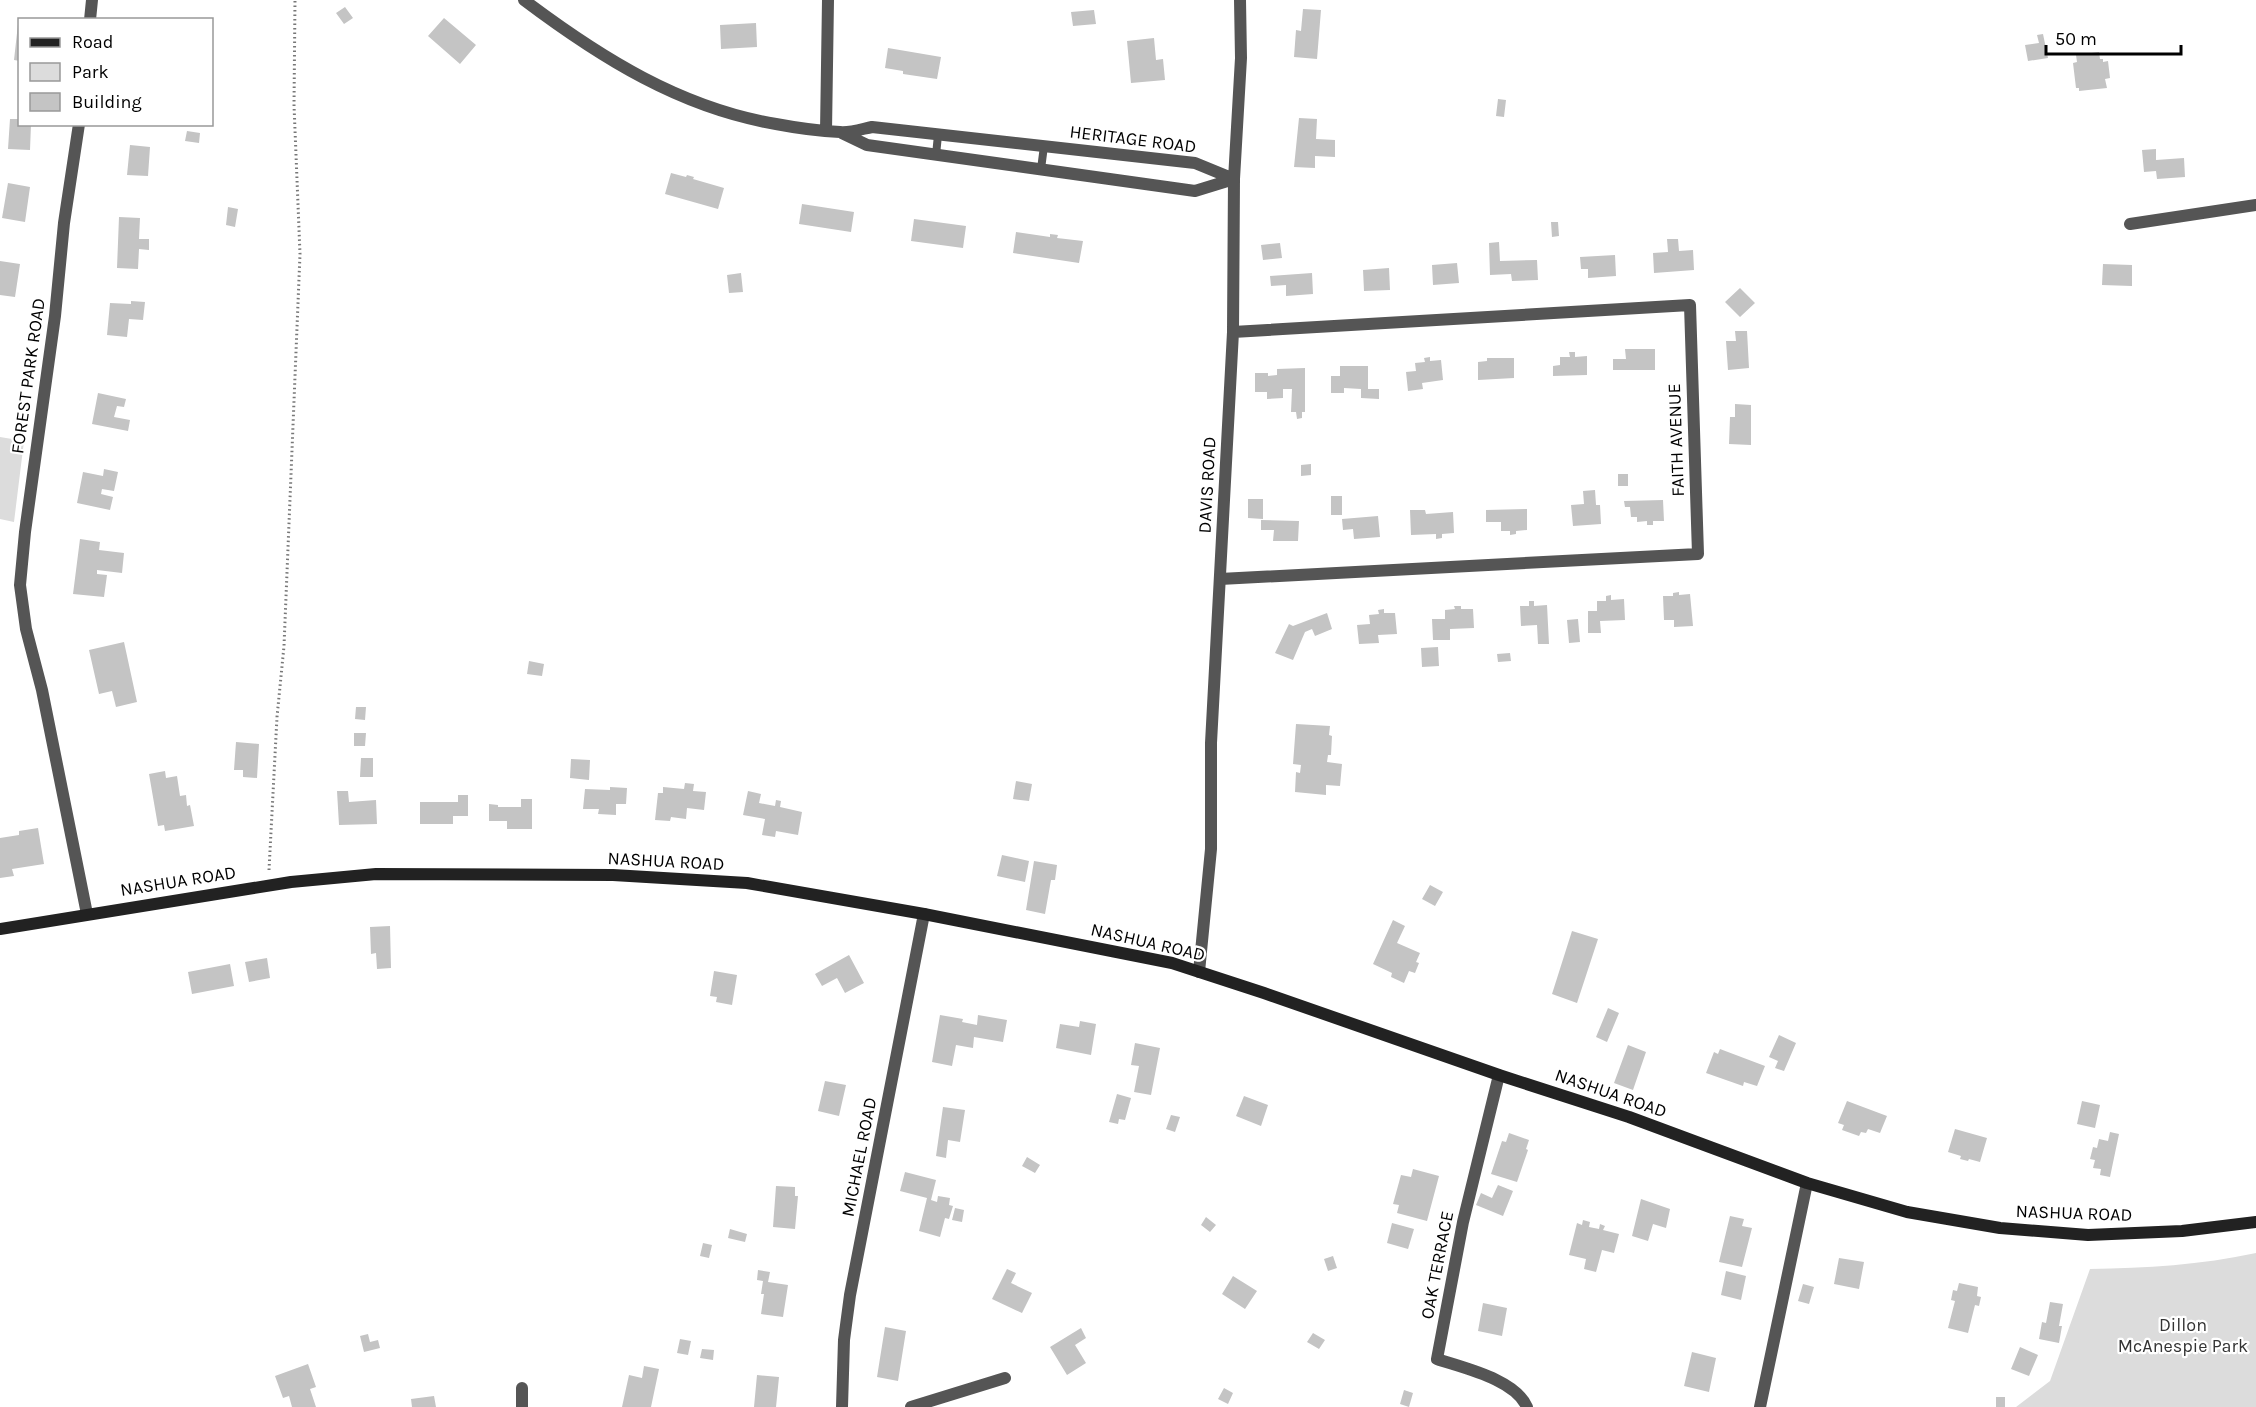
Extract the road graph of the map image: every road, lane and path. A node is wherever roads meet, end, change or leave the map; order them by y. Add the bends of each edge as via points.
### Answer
1 (92, 0) edge
2 (295, 0) edge
3 (525, 0) edge
4 (828, 0) edge
5 (1240, 0) edge
6 (90, 18) edge
7 (79, 126) edge
8 (826, 131) junction
9 (842, 133) junction
10 (938, 135) junction
11 (1044, 146) junction
12 (936, 155) junction
13 (1041, 169) junction
14 (1234, 179) junction
15 (2256, 205) edge
16 (2130, 224) dead end
17 (1233, 332) junction
18 (1220, 579) junction
19 (267, 886) junction
20 (87, 914) junction
21 (924, 914) junction
22 (0, 929) edge
23 (1199, 972) junction
24 (1499, 1075) junction
25 (1808, 1183) junction
26 (2256, 1222) edge
27 (1005, 1378) dead end
28 (522, 1388) dead end
29 (522, 1407) edge
30 (842, 1407) edge
31 (911, 1407) edge
32 (1527, 1407) edge
33 (1760, 1407) edge

1 - 6 street
2 - 19 path via 294,105 300,254 284,646
3 - 8 street, HERITAGE ROAD via 612,62 666,90 746,118
4 - 8 street
5 - 14 street, DAVIS ROAD
7 - 20 street, FOREST PARK ROAD via 20,585
8 - 9 street, HERITAGE ROAD
9 - 10 street, HERITAGE ROAD via 872,127
9 - 12 street, HERITAGE ROAD via 867,145
10 - 11 street, HERITAGE ROAD
10 - 12 lane
11 - 13 lane
11 - 14 street, HERITAGE ROAD via 1194,163
12 - 13 street, HERITAGE ROAD
13 - 14 street, HERITAGE ROAD via 1195,191
14 - 17 street, DAVIS ROAD
15 - 16 street
17 - 18 street, DAVIS ROAD
17 - 18 street, FAITH AVENUE via 1690,306 1698,554
18 - 23 street, DAVIS ROAD via 1211,743 1211,849
19 - 20 main road, NASHUA ROAD
19 - 21 main road, NASHUA ROAD via 376,874 613,875 747,883
20 - 22 main road, NASHUA ROAD
21 - 23 main road, NASHUA ROAD via 1172,963
21 - 30 street, MICHAEL ROAD via 850,1295 843,1350
23 - 24 main road, NASHUA ROAD
24 - 25 main road, NASHUA ROAD via 1629,1117
24 - 32 street, OAK TERRACE via 1463,1222 1437,1359 1497,1380 1518,1394
25 - 26 main road, NASHUA ROAD via 1907,1212 2000,1228 2088,1234 2182,1231
25 - 33 street
27 - 31 street
28 - 29 street

